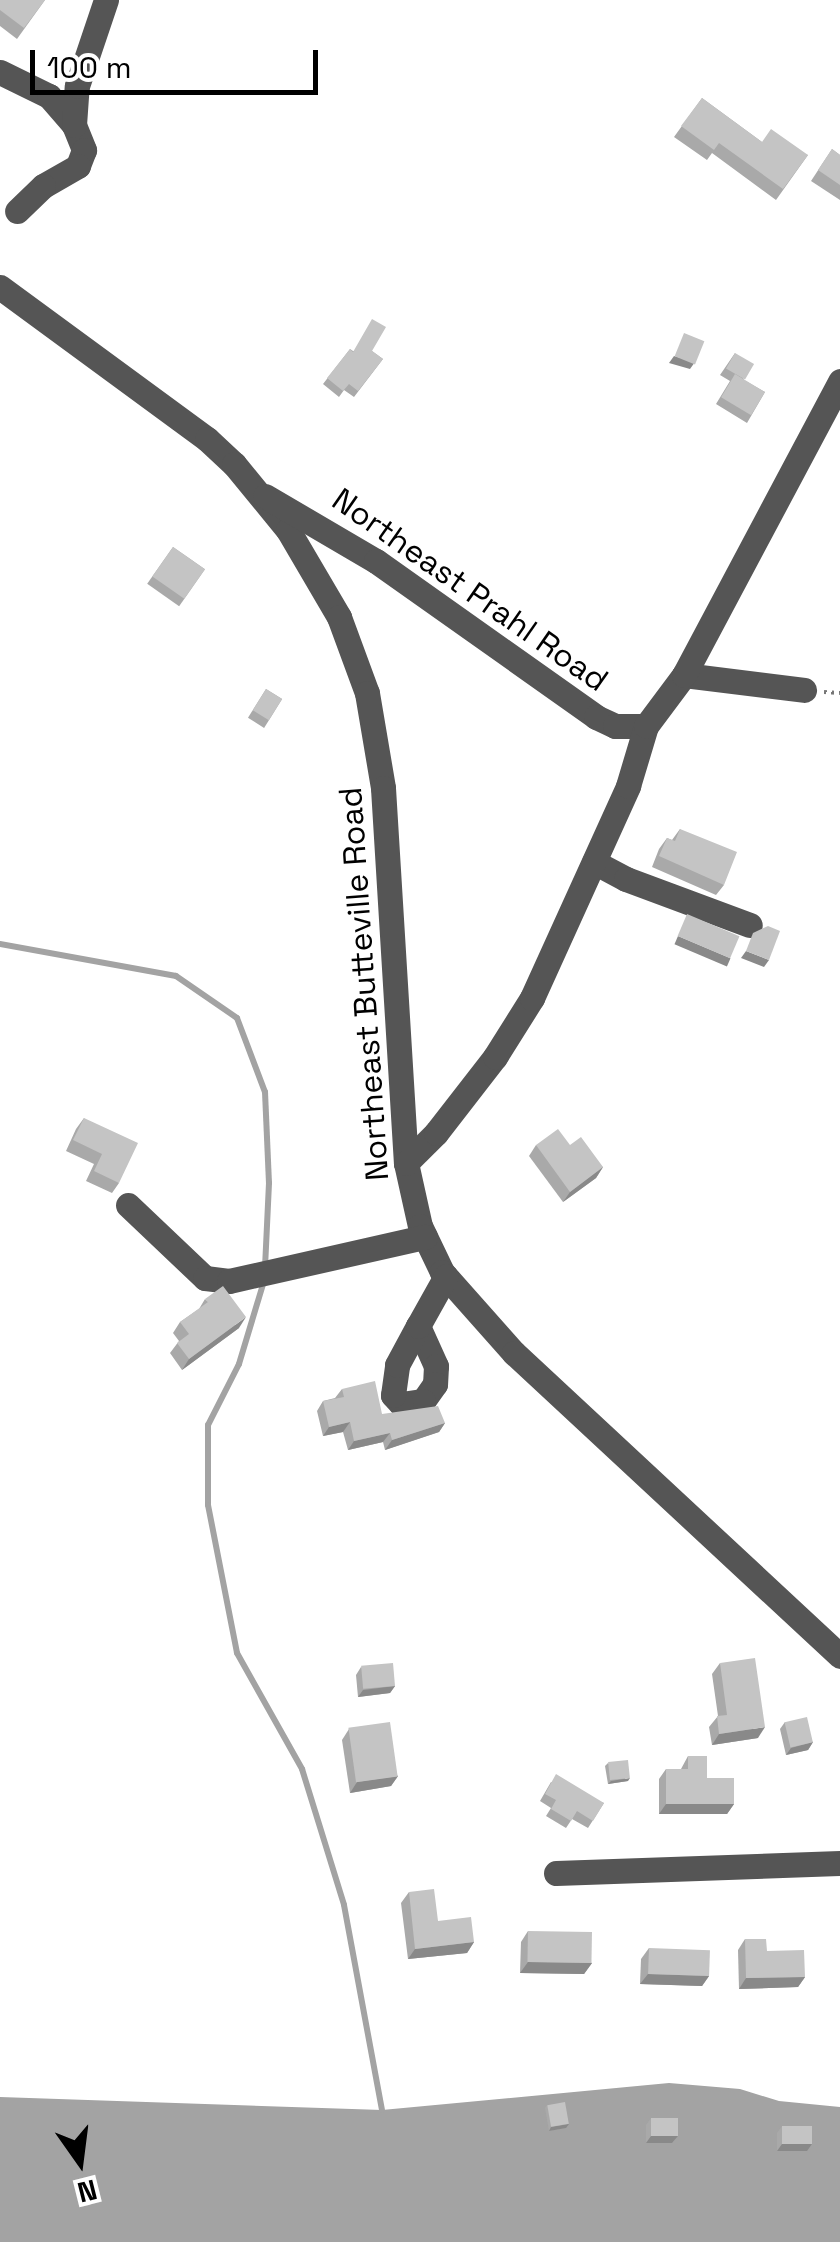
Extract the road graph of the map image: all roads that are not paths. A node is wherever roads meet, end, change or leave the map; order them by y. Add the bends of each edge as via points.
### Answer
1 (106, 0) edge
2 (0, 72) edge
3 (74, 124) junction
4 (17, 211) dead end
5 (0, 287) edge
6 (840, 381) edge
7 (260, 494) junction
8 (684, 675) junction
9 (804, 690) dead end
10 (646, 726) junction
11 (594, 862) junction
12 (750, 925) dead end
13 (406, 1163) junction
14 (128, 1205) dead end
15 (424, 1237) junction
16 (446, 1276) junction
17 (418, 1326) dead end
18 (840, 1656) edge
19 (840, 1863) edge
20 (556, 1872) dead end

1 - 3 street via 77,86
2 - 3 street via 49,96
3 - 4 street via 84,150 78,166
5 - 7 street, Northeast Butteville Road via 207,439
6 - 8 street
7 - 10 street, Northeast Prahl Road via 376,561 596,717 616,726
7 - 13 street, Northeast Butteville Road via 340,618 374,722
8 - 9 street
8 - 10 street
10 - 11 street
11 - 12 street
11 - 13 street via 512,1032
13 - 15 street, Northeast Butteville Road
14 - 15 street via 205,1278 230,1281
15 - 16 street, Northeast Butteville Road
16 - 17 street
16 - 18 street, Northeast Butteville Road via 514,1352
19 - 20 street

